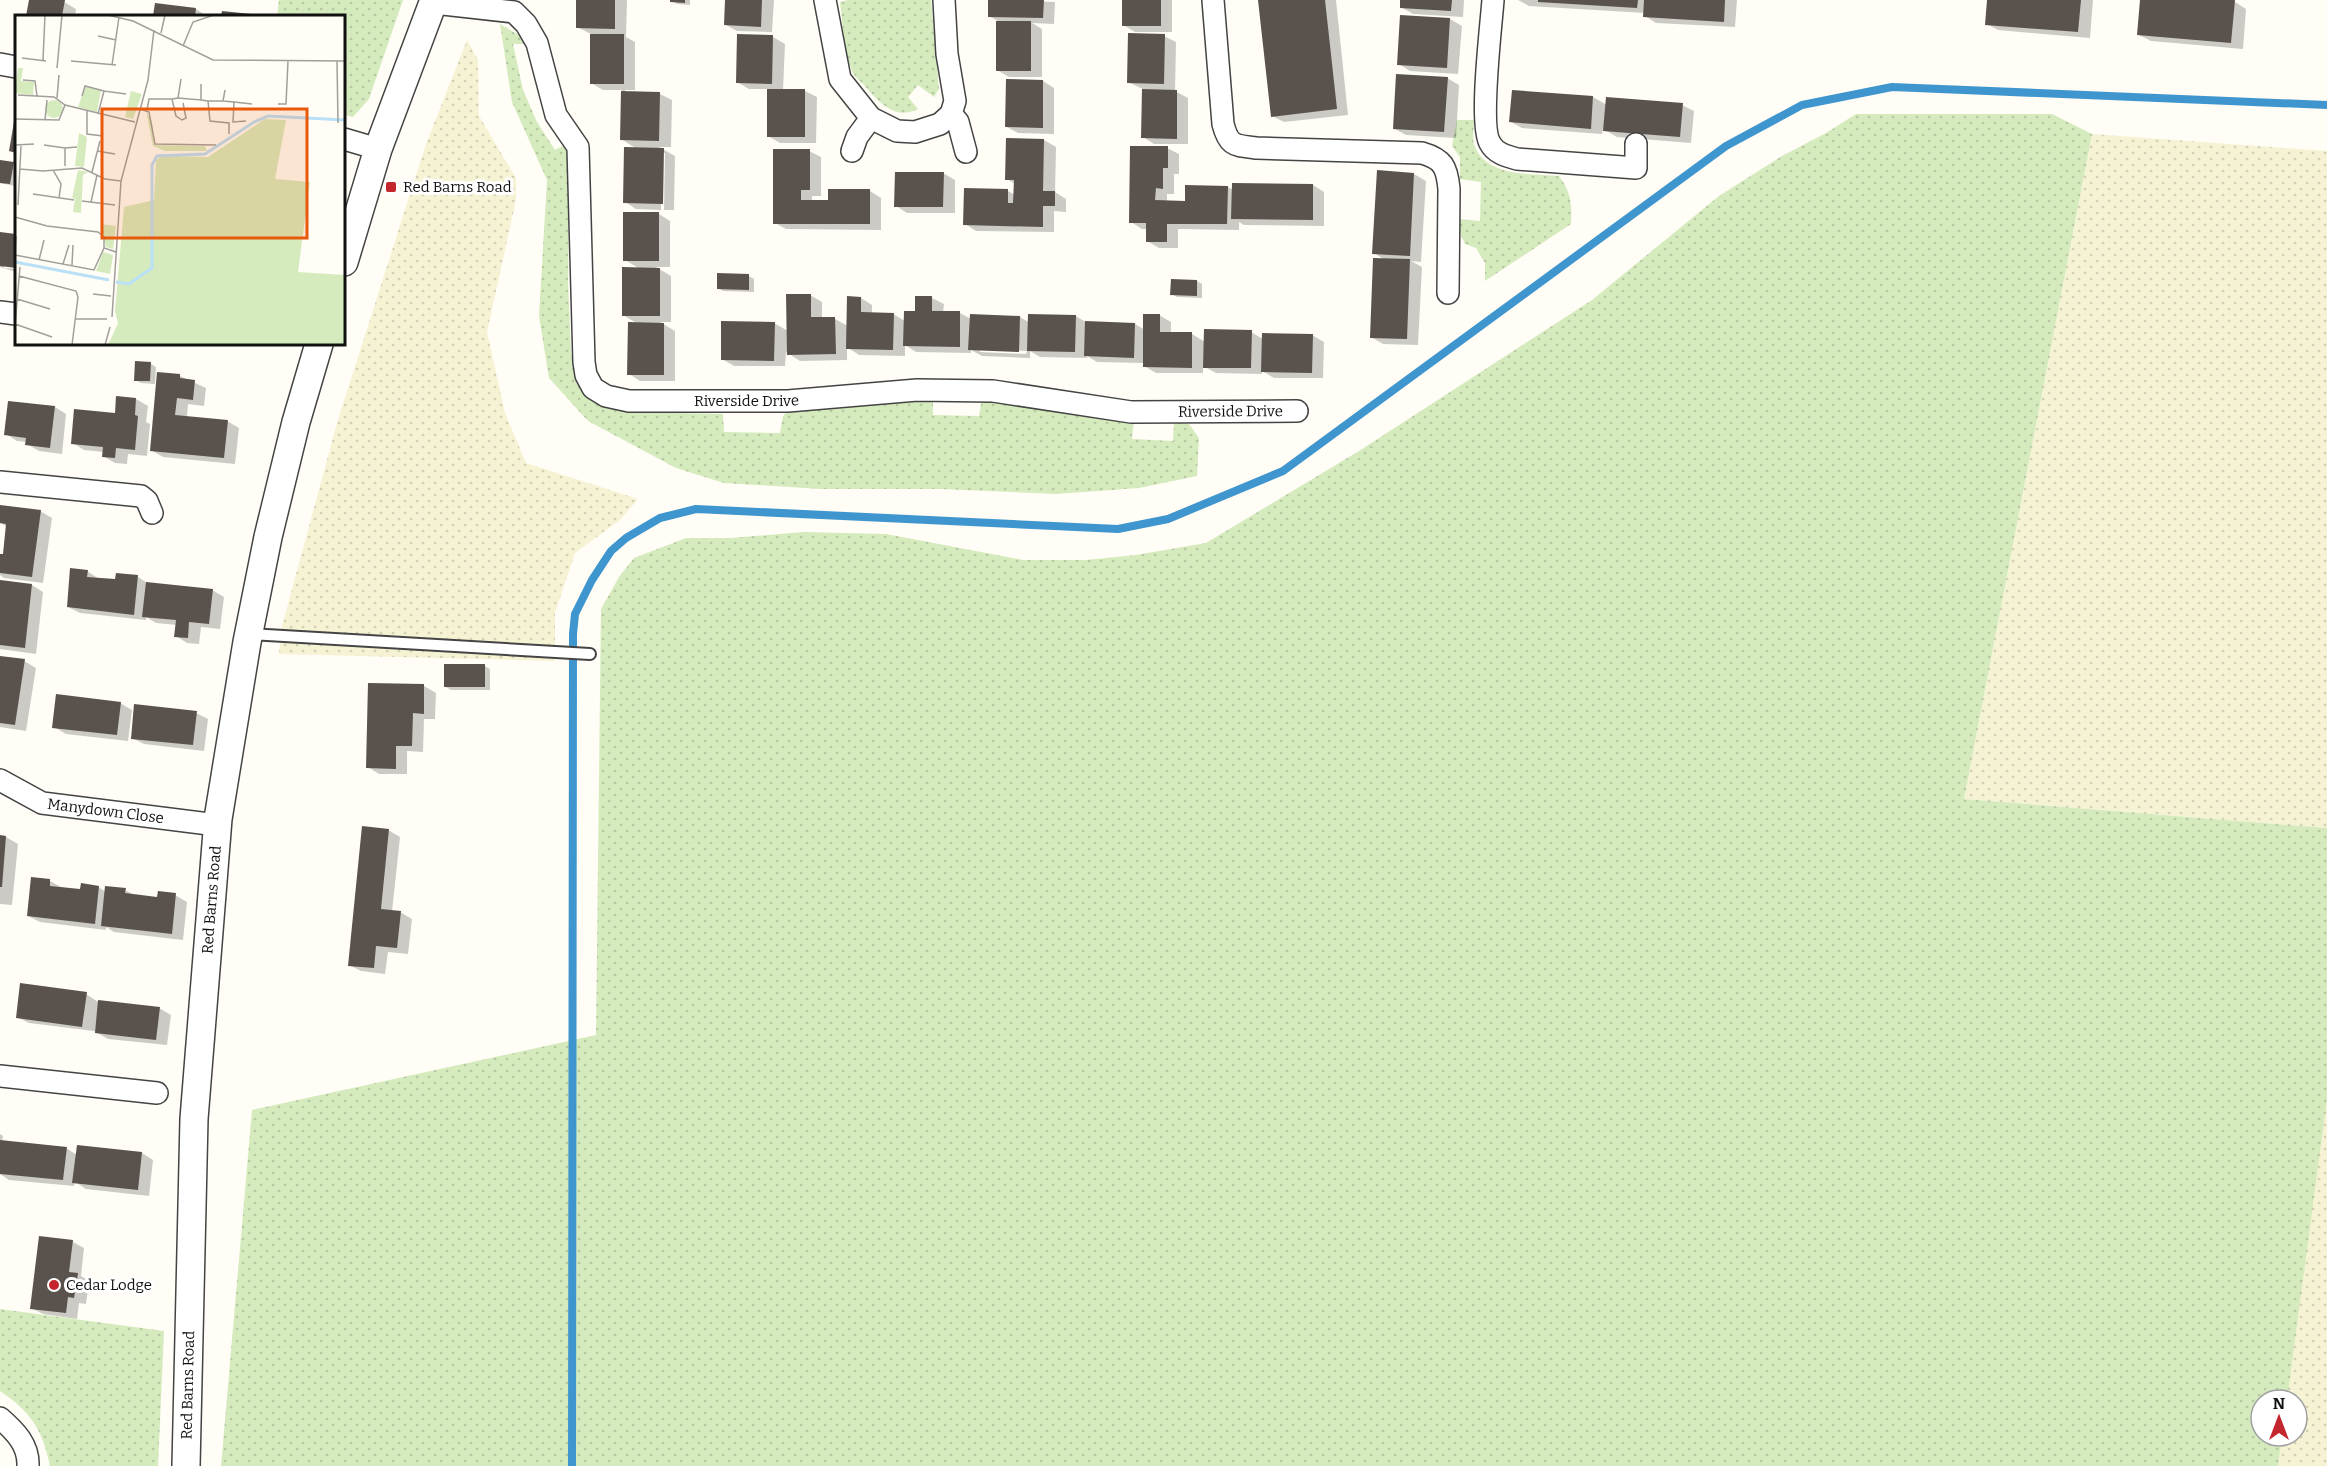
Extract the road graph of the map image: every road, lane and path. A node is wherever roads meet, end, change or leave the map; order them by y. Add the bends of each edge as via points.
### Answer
1 (825, 0) edge
2 (944, 0) edge
3 (1213, 0) edge
4 (1493, 0) edge
5 (434, 1) edge
6 (519, 6) edge
7 (0, 64) edge
8 (15, 67) edge
9 (951, 114) junction
10 (871, 118) junction
11 (345, 139) edge
12 (1636, 144) dead end
13 (378, 149) junction
14 (852, 151) dead end
15 (966, 152) dead end
16 (345, 259) edge
17 (1448, 293) dead end
18 (0, 312) edge
19 (15, 314) edge
20 (319, 345) edge
21 (1297, 411) dead end
22 (0, 482) edge
23 (152, 513) dead end
24 (249, 634) junction
25 (590, 654) dead end
26 (0, 780) edge
27 (217, 825) junction
28 (0, 1076) edge
29 (157, 1093) dead end
30 (0, 1418) edge
31 (28, 1466) edge
32 (186, 1466) edge

1 - 10 street via 840,79
2 - 9 street via 955,101
3 - 17 street via 1223,124 1227,139 1235,145 1415,153 1436,157 1444,166 1449,189
4 - 12 street via 1485,114 1488,140 1493,148 1517,159 1636,168
5 - 6 street, Riverside Drive
5 - 13 street
6 - 21 street, Riverside Drive via 537,43 556,115 578,147 584,362 593,388 606,396 653,403 788,401 917,390 993,391 1131,412
7 - 8 street
9 - 10 street via 940,124 915,132 897,131
9 - 15 street via 958,122
10 - 14 street
11 - 13 street
13 - 16 street
18 - 19 street
20 - 24 street, Red Barns Road via 293,432
22 - 23 street via 141,496
24 - 25 lane
24 - 27 street, Red Barns Road
26 - 27 street, Manydown Close via 42,803
27 - 32 street, Red Barns Road via 194,1119
28 - 29 street
30 - 31 street via 19,1435

